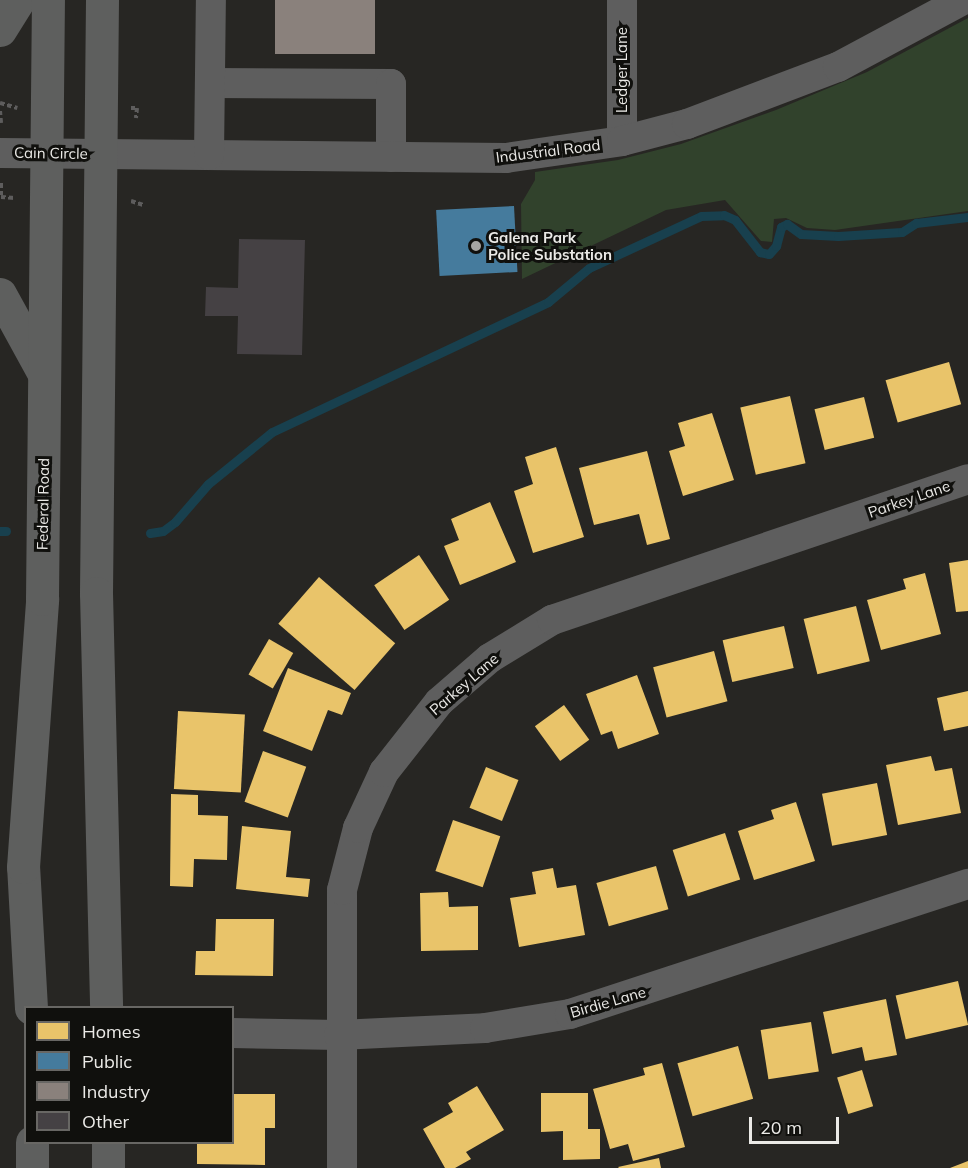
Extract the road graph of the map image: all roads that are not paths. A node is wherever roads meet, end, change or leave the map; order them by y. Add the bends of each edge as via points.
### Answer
1 (19, 0) edge
2 (48, 0) edge
3 (102, 0) edge
4 (212, 0) edge
5 (622, 0) edge
6 (963, 0) edge
7 (0, 30) edge
8 (210, 83) junction
9 (622, 141) junction
10 (0, 153) edge
11 (47, 153) junction
12 (102, 154) junction
13 (210, 155) junction
14 (391, 157) junction
15 (0, 294) edge
16 (44, 376) junction
17 (968, 479) edge
18 (968, 884) edge
19 (31, 1006) edge
20 (106, 1006) edge
21 (234, 1033) edge
22 (339, 1035) junction
23 (32, 1144) edge
24 (108, 1144) edge
25 (342, 1162) edge
26 (32, 1168) edge
27 (108, 1168) edge

1 - 7 main road
2 - 11 main road, Federal Road
3 - 12 main road
4 - 8 street
5 - 9 street, Ledger Lane
6 - 9 street, Industrial Road via 838,67 687,124
8 - 13 street
8 - 14 street via 391,84
9 - 14 street, Industrial Road via 506,158
10 - 11 street, Cain Circle
11 - 12 street, Cain Circle
11 - 16 main road, Federal Road
12 - 13 street, Industrial Road
12 - 20 main road via 96,593
13 - 14 street, Industrial Road
15 - 16 main road
16 - 19 main road, Federal Road via 42,599 23,867
17 - 22 street, Parkey Lane via 552,620 490,658 438,702 384,772 358,828 342,890
18 - 22 street, Birdie Lane via 570,1014 485,1028
21 - 22 street, Birdie Lane
22 - 25 street, Parkey Lane
23 - 26 main road
24 - 27 main road

